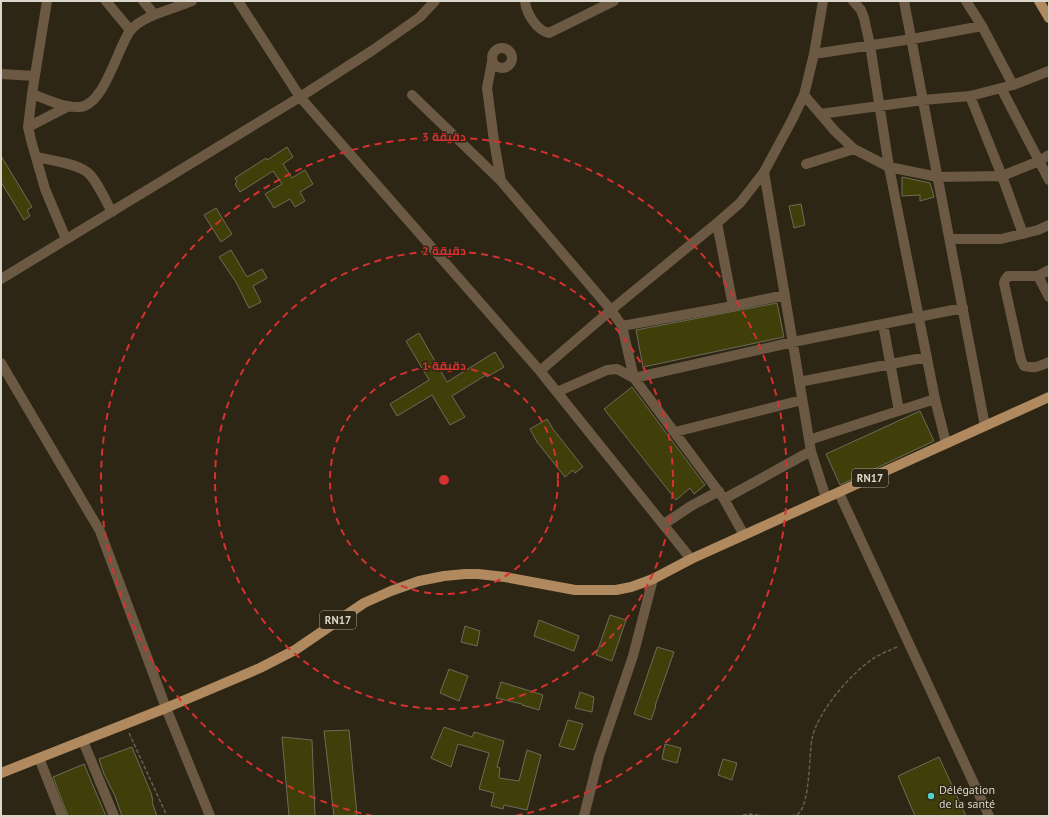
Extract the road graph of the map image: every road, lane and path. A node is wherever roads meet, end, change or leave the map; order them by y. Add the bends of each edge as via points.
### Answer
1 (47, 1) edge
2 (106, 1) edge
3 (143, 1) edge
4 (238, 1) edge
5 (435, 1) edge
6 (525, 1) edge
7 (614, 1) edge
8 (823, 1) edge
9 (853, 1) edge
10 (904, 1) edge
11 (966, 1) edge
12 (1039, 1) edge
13 (186, 2) edge
14 (601, 4) edge
15 (154, 14) junction
16 (1049, 18) edge
17 (982, 26) junction
18 (130, 30) junction
19 (912, 39) junction
20 (870, 45) junction
21 (814, 54) junction
22 (492, 62) junction
23 (503, 69) junction
24 (1049, 71) edge
25 (1, 74) edge
26 (35, 76) junction
27 (1013, 85) junction
28 (487, 88) junction
29 (1001, 88) junction
30 (32, 94) junction
31 (412, 95) dead end
32 (804, 95) junction
33 (970, 96) junction
34 (300, 97) junction
35 (923, 100) junction
36 (69, 106) junction
37 (879, 106) junction
38 (820, 114) junction
39 (28, 127) junction
40 (854, 149) junction
41 (1049, 155) edge
42 (36, 157) junction
43 (1039, 161) junction
44 (806, 164) dead end
45 (889, 167) junction
46 (764, 172) junction
47 (1002, 176) junction
48 (938, 177) junction
49 (1049, 180) edge
50 (501, 181) junction
51 (112, 212) junction
52 (717, 223) junction
53 (1049, 225) edge
54 (1023, 234) junction
55 (950, 238) junction
56 (66, 239) junction
57 (1049, 270) edge
58 (1038, 276) junction
59 (1, 279) edge
60 (785, 295) junction
61 (1049, 297) edge
62 (734, 306) junction
63 (963, 308) junction
64 (611, 310) junction
65 (919, 317) junction
66 (883, 324) junction
67 (622, 326) junction
68 (793, 342) junction
69 (927, 357) junction
70 (1049, 362) edge
71 (1, 363) edge
72 (891, 364) junction
73 (540, 371) junction
74 (634, 378) junction
75 (800, 382) junction
76 (557, 392) junction
77 (1049, 397) edge
78 (936, 399) junction
79 (802, 400) junction
80 (899, 411) junction
81 (985, 426) junction
82 (675, 432) junction
83 (809, 440) junction
84 (946, 443) junction
85 (811, 451) junction
86 (839, 493) junction
87 (722, 495) junction
88 (826, 498) junction
89 (664, 524) junction
90 (744, 535) junction
91 (691, 559) junction
92 (653, 579) junction
93 (908, 642) junction
94 (166, 708) junction
95 (125, 724) junction
96 (83, 741) junction
97 (39, 758) junction
98 (1, 773) edge
99 (62, 816) edge
100 (114, 816) edge
101 (167, 816) edge
102 (210, 816) edge
103 (584, 816) edge
104 (737, 816) edge
105 (764, 816) edge
106 (791, 816) edge
107 (989, 816) edge

1 - 26 street
2 - 18 street
3 - 15 street
4 - 34 street
5 - 34 street via 420,17
6 - 14 street via 529,14 544,33 549,33
7 - 14 street
8 - 21 street
9 - 20 street via 863,13
10 - 19 street
11 - 17 street
12 - 16 main road
13 - 15 street
15 - 18 street
17 - 19 street
17 - 27 street
18 - 36 street via 93,100 80,107
19 - 20 street
19 - 35 street
20 - 21 street
20 - 37 street
21 - 32 street
22 - 23 street via 496,67
22 - 23 street via 492,55 496,50 506,49 511,53 512,60 509,66
22 - 28 street
23 - 28 street
24 - 27 street
25 - 26 street
26 - 30 street
27 - 29 street
28 - 50 street
29 - 33 street
29 - 43 street
30 - 36 street
30 - 39 street
31 - 50 street
32 - 38 street
32 - 46 street
33 - 35 street
33 - 47 street
34 - 51 street
34 - 73 street
35 - 37 street
35 - 48 street
36 - 39 street
37 - 38 street
37 - 45 street
38 - 40 street
39 - 42 street
40 - 44 street
40 - 45 street
41 - 43 street
42 - 51 street via 73,166 86,172
42 - 56 street via 45,189
43 - 47 street
43 - 49 street
45 - 48 street
45 - 65 street
46 - 52 street via 740,203
46 - 60 street
47 - 48 street
47 - 54 street
48 - 55 street
50 - 64 street
51 - 56 street
52 - 62 street
52 - 64 street
53 - 54 street
54 - 55 street via 1002,239
55 - 63 street
56 - 59 street
57 - 58 street
58 - 61 street
58 - 70 street via 1008,276 1004,283 1024,366 1037,367
60 - 62 street
60 - 68 street
62 - 67 street
63 - 65 street
63 - 81 street
64 - 67 street
64 - 73 street
65 - 66 street
65 - 69 street
66 - 68 street
66 - 72 street
67 - 74 street
68 - 74 street
68 - 75 street
69 - 72 street
69 - 78 street
71 - 94 street via 100,531
72 - 75 street
72 - 80 street
73 - 76 street
74 - 76 street via 617,369 607,370
74 - 82 street
75 - 79 street
76 - 89 street
77 - 81 main road, RN17
78 - 80 street
78 - 84 street
79 - 82 street
79 - 83 street
80 - 83 street
81 - 84 main road, RN17
82 - 87 street
83 - 85 street
84 - 86 main road, RN17
85 - 87 street
85 - 88 street
86 - 88 main road, RN17
86 - 93 street
87 - 89 street via 690,506
87 - 90 street
88 - 90 main road, RN17
89 - 91 street
90 - 91 main road, RN17
91 - 92 main road, RN17
92 - 94 main road, RN17 via 622,589 598,590 575,590 478,574 444,576 419,581 364,603 295,650 260,668
92 - 103 street via 633,656 599,756
93 - 106 path via 874,658 851,676 824,711 812,737 807,791 802,809 798,814
93 - 107 street
94 - 95 main road, RN17
94 - 102 street
95 - 96 main road, RN17
95 - 101 path
96 - 97 main road, RN17
96 - 100 street
97 - 98 main road, RN17
97 - 99 street
104 - 105 path

